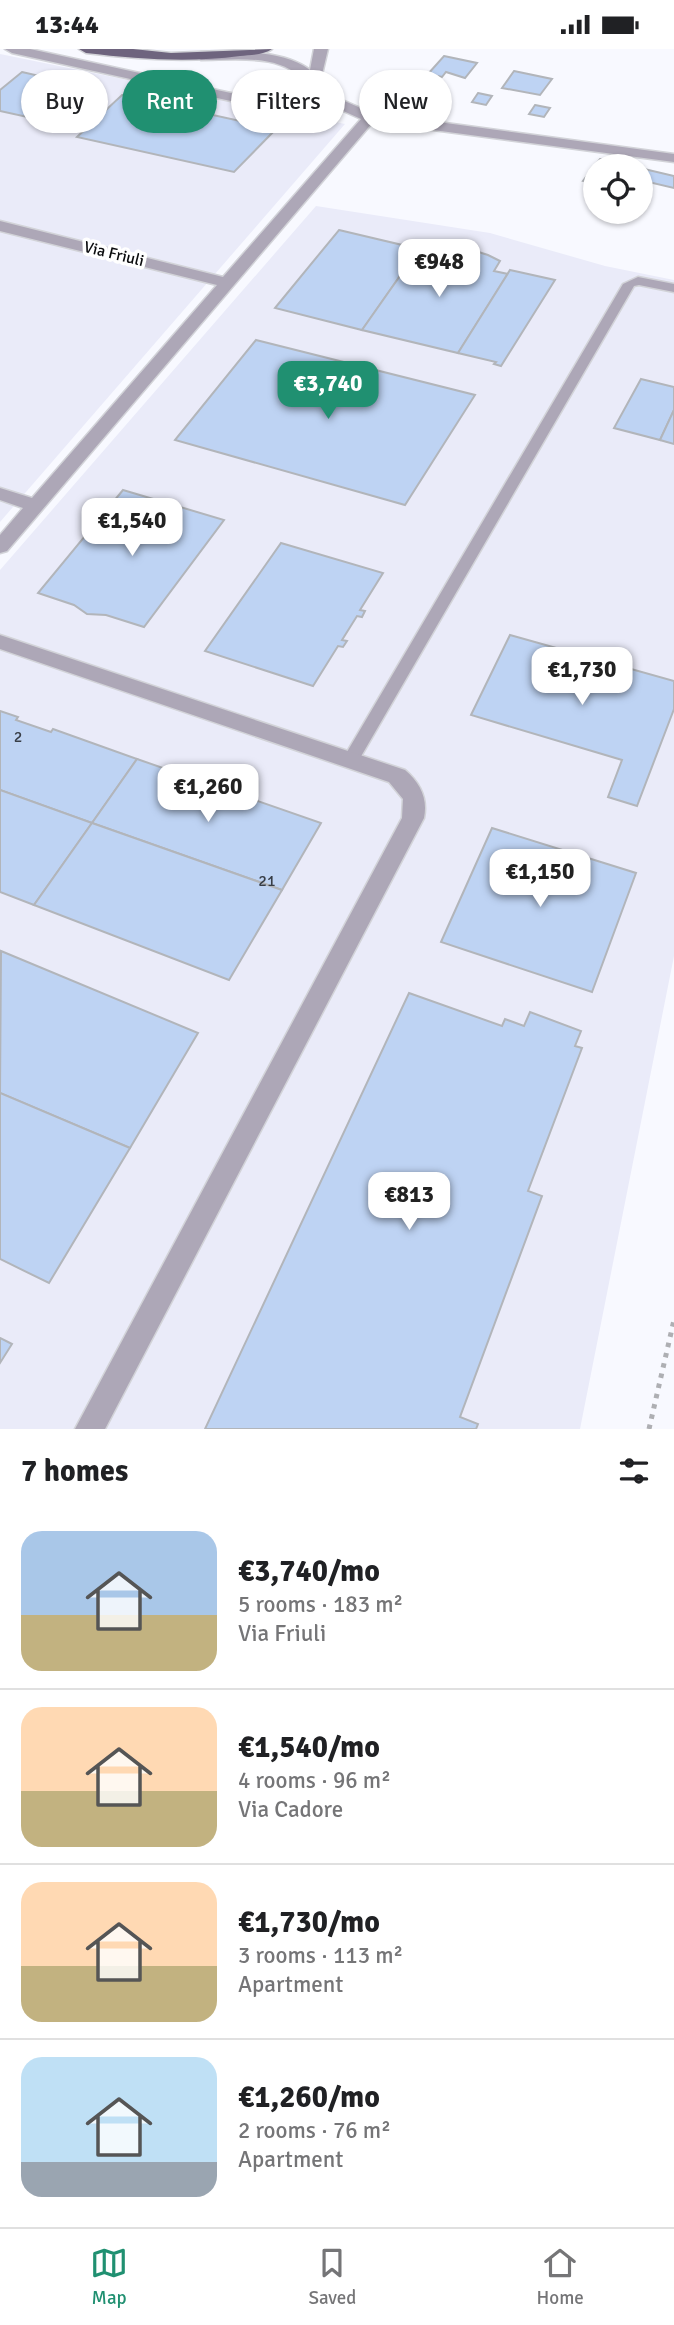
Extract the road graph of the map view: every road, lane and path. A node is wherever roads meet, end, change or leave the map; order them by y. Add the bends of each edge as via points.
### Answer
1 (12, 49) edge
2 (86, 49) edge
3 (115, 49) edge
4 (265, 49) edge
5 (321, 49) edge
6 (132, 54) junction
7 (195, 56) junction
8 (304, 70) edge
9 (317, 70) edge
10 (231, 97) edge
11 (452, 128) edge
12 (359, 130) edge
13 (674, 158) edge
14 (0, 226) edge
15 (228, 283) junction
16 (674, 288) edge
17 (0, 494) edge
18 (36, 506) junction
19 (0, 547) edge
20 (0, 642) edge
21 (350, 761) junction
22 (674, 1320) edge
23 (89, 1429) edge
24 (649, 1429) edge

1 - 10 street
2 - 6 main road
3 - 6 main road
4 - 7 main road
5 - 9 street
6 - 7 main road
7 - 8 street via 282,61
11 - 13 street
12 - 15 street
14 - 15 street, Via Friuli
15 - 18 street
16 - 21 lane via 638,281 629,284
17 - 18 street
18 - 19 street
20 - 21 street
21 - 23 street via 397,776 408,785 415,795 413,818
22 - 24 path

